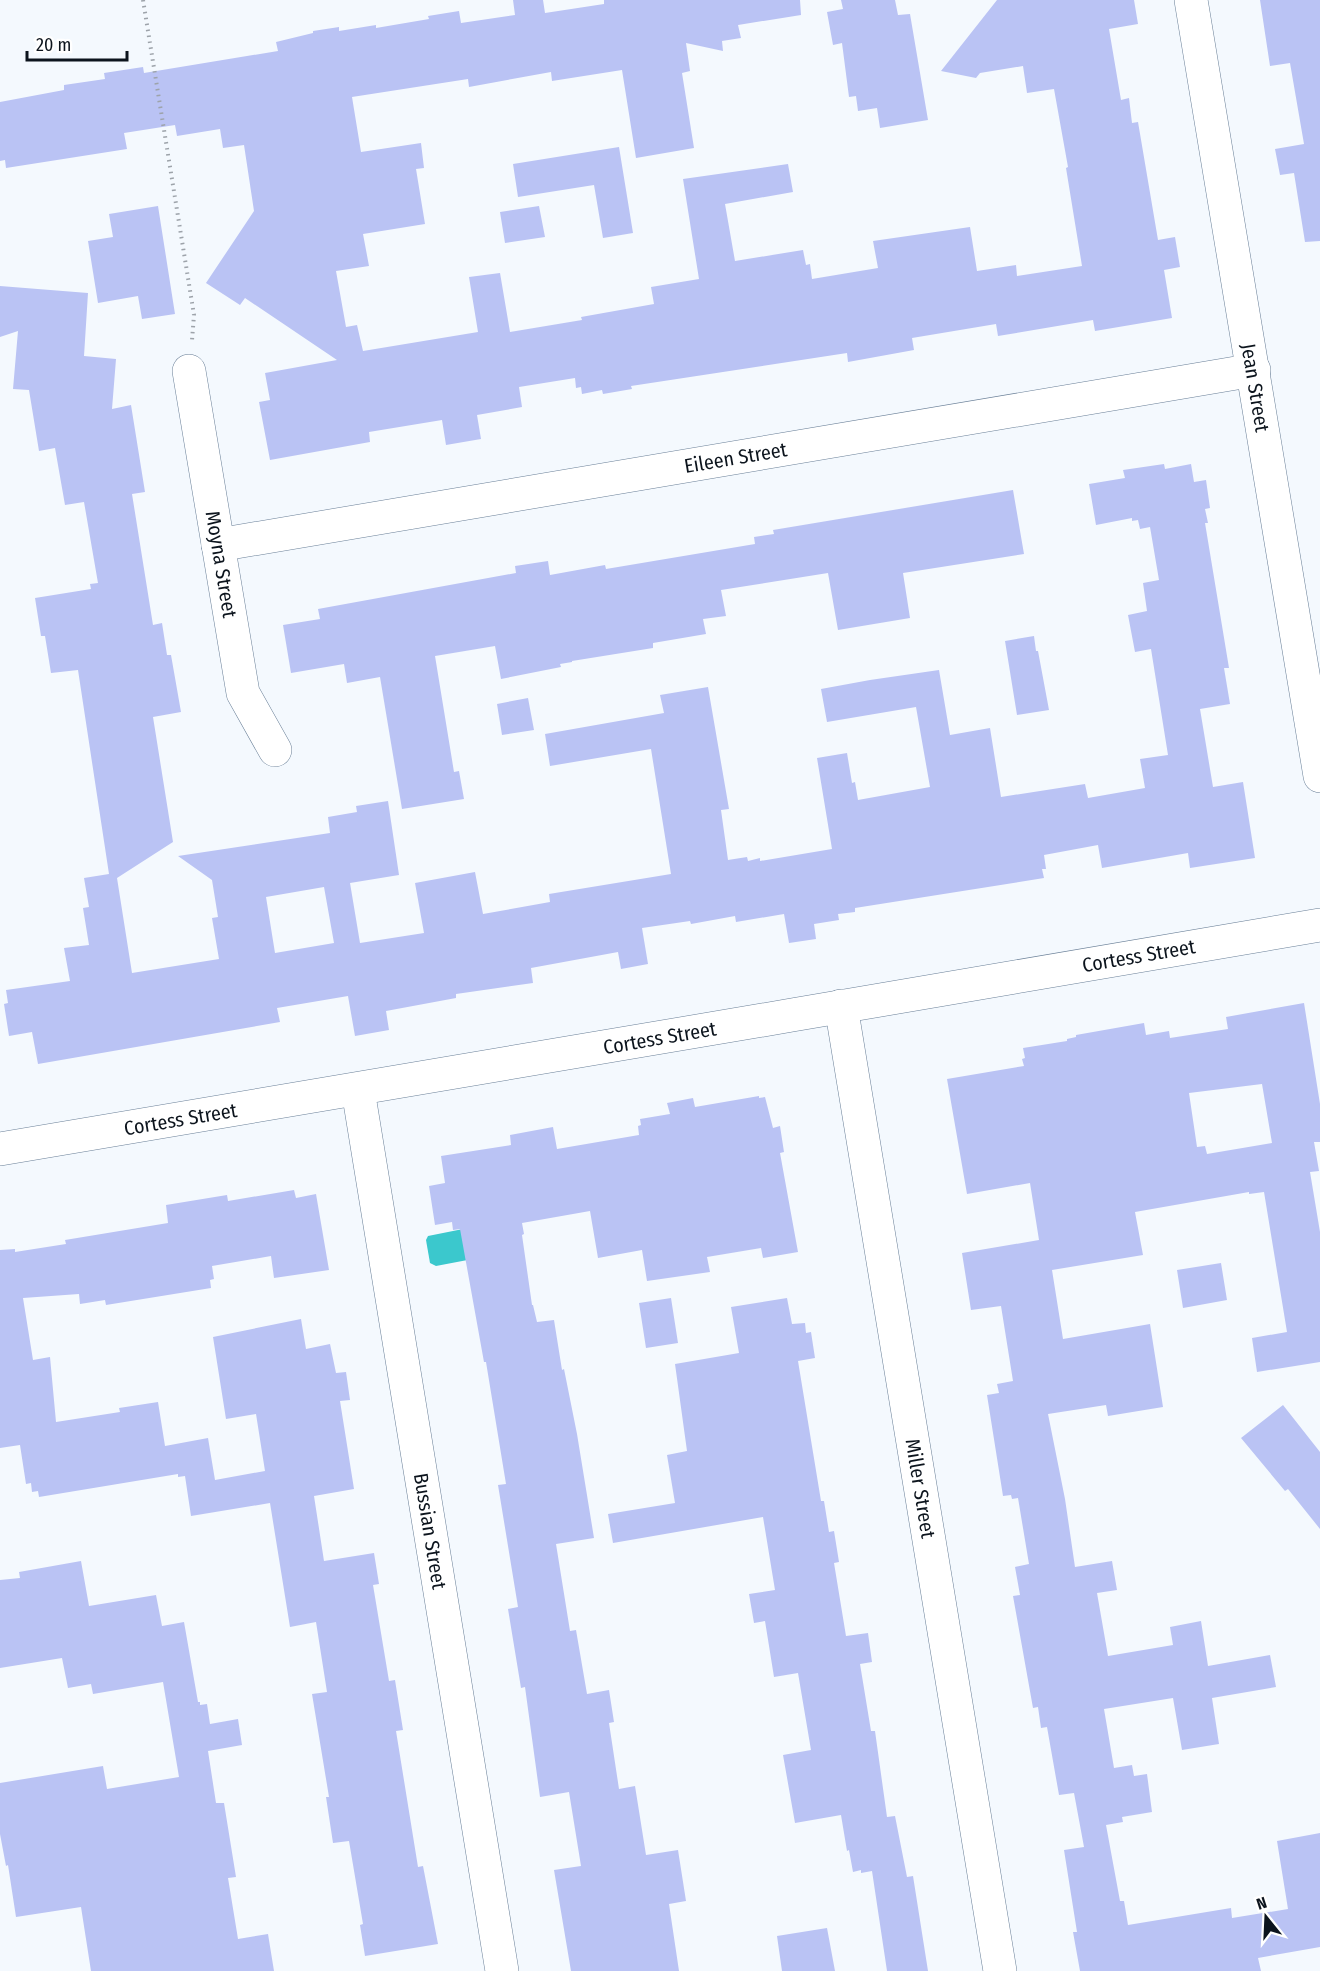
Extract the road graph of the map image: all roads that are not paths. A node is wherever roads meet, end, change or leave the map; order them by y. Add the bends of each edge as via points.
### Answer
1 (1191, 0) edge
2 (1254, 370) junction
3 (189, 371) road end
4 (218, 545) junction
5 (275, 750) dead end
6 (1320, 776) edge
7 (1320, 925) edge
8 (841, 1006) junction
9 (358, 1090) junction
10 (0, 1149) edge
11 (502, 1971) edge
12 (1000, 1971) edge

1 - 2 street, Jean Street
2 - 4 street, Eileen Street
2 - 6 street, Jean Street
3 - 4 street, Moyna Street
4 - 5 street, Moyna Street via 243,693
7 - 8 street, Cortess Street
8 - 9 street, Cortess Street
8 - 12 street, Miller Street
9 - 10 street, Cortess Street
9 - 11 street, Bussian Street

